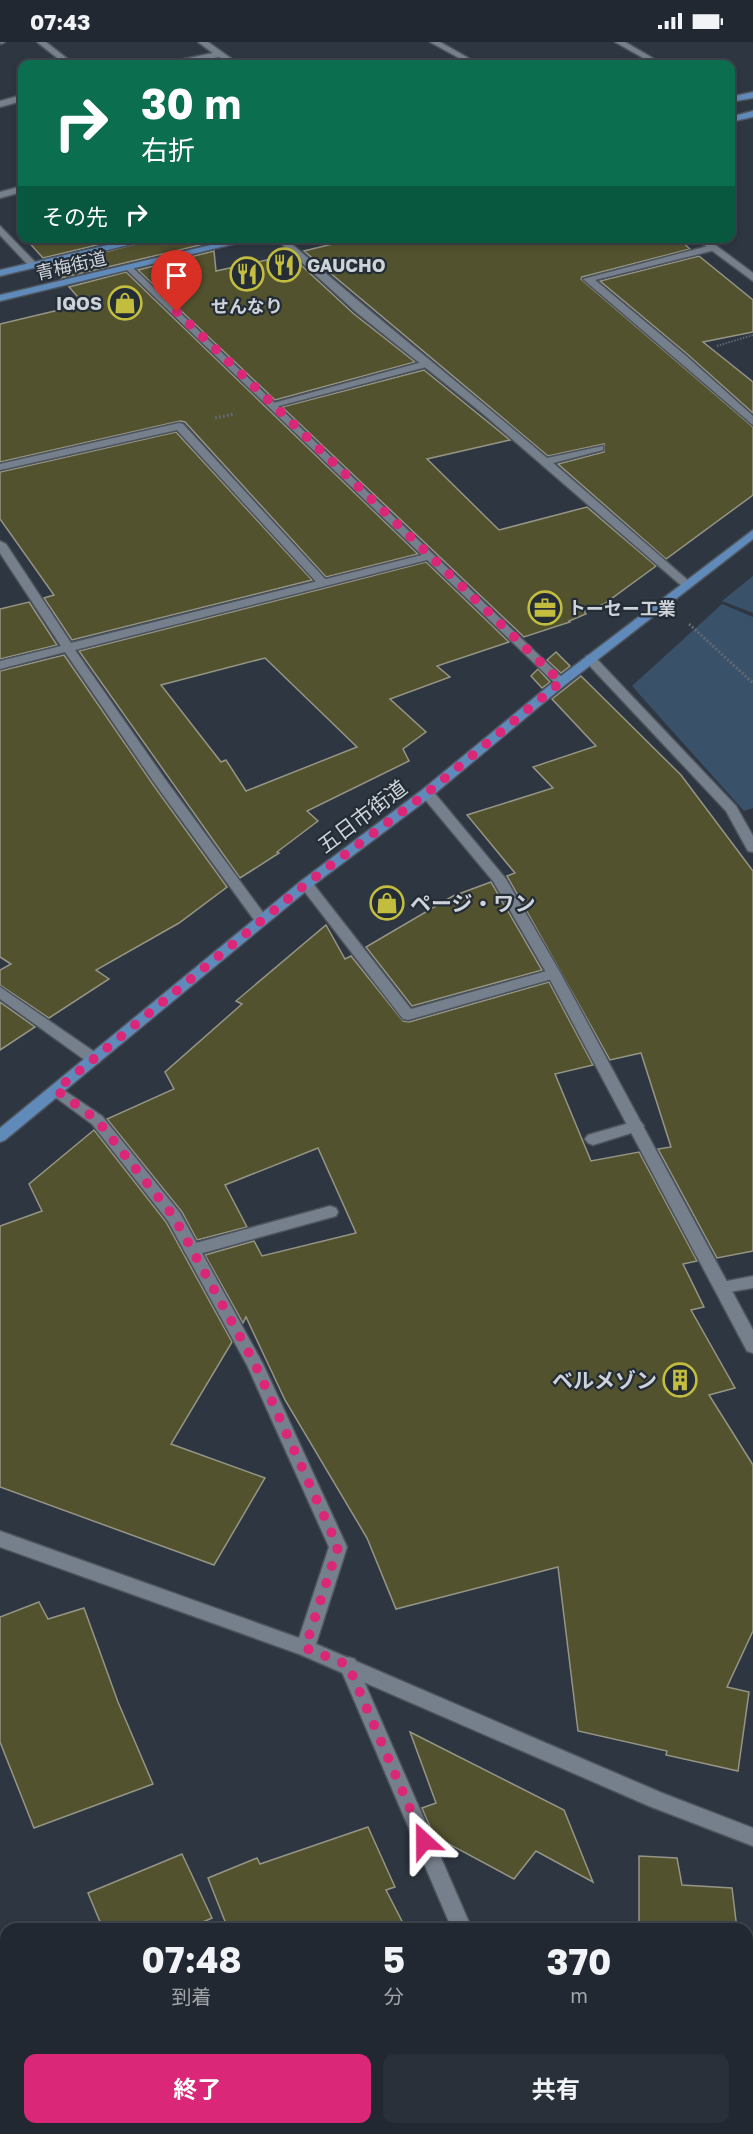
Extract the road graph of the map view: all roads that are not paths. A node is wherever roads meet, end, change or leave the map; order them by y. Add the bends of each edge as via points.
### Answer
1 (41, 42) edge
2 (202, 42) edge
3 (434, 42) edge
4 (619, 42) edge
5 (219, 54) junction
6 (65, 60) edge
7 (191, 60) edge
8 (229, 60) edge
9 (468, 60) edge
10 (652, 60) edge
11 (753, 95) edge
12 (18, 99) edge
13 (735, 99) edge
14 (0, 104) edge
15 (751, 116) edge
16 (735, 119) edge
17 (18, 190) edge
18 (0, 195) edge
19 (0, 229) edge
20 (131, 243) edge
21 (234, 243) edge
22 (285, 243) edge
23 (706, 243) edge
24 (712, 248) junction
25 (33, 265) junction
26 (130, 268) junction
27 (0, 273) edge
28 (753, 278) edge
29 (0, 298) edge
30 (426, 364) junction
31 (275, 404) junction
32 (753, 422) edge
33 (599, 448) dead end
34 (545, 462) junction
35 (0, 468) edge
36 (753, 533) edge
37 (0, 544) edge
38 (430, 556) junction
39 (323, 583) junction
40 (687, 585) junction
41 (66, 648) junction
42 (590, 659) junction
43 (0, 665) edge
44 (561, 682) junction
45 (427, 793) junction
46 (753, 848) edge
47 (306, 884) junction
48 (262, 921) junction
49 (554, 975) junction
50 (0, 992) edge
51 (94, 1059) junction
52 (56, 1090) junction
53 (636, 1126) junction
54 (0, 1136) edge
55 (593, 1139) dead end
56 (330, 1212) dead end
57 (192, 1250) junction
58 (753, 1282) edge
59 (723, 1287) junction
60 (753, 1346) edge
61 (0, 1539) edge
62 (305, 1648) junction
63 (348, 1665) junction
64 (753, 1837) edge
65 (459, 1923) edge

1 - 6 street
2 - 5 street
3 - 9 street
4 - 10 street
5 - 7 street
5 - 8 street
11 - 13 main road
12 - 14 street
15 - 16 main road
17 - 18 street
19 - 25 street
20 - 25 main road, 青梅街道
21 - 26 main road, 青梅街道
22 - 30 street
23 - 24 street
24 - 28 street
24 - 32 street via 588,279
25 - 27 main road, 青梅街道
26 - 29 main road, 青梅街道
26 - 31 street
30 - 31 street
30 - 34 street
31 - 38 street
33 - 34 street
34 - 40 street
35 - 39 street via 179,426
36 - 40 main road, 五日市街道
37 - 41 street
38 - 39 street
38 - 44 street
39 - 41 street
40 - 42 main road, 五日市街道
41 - 43 street
41 - 48 street via 177,808
42 - 44 main road, 五日市街道
42 - 46 street via 731,809
44 - 45 main road, 五日市街道
45 - 47 main road, 五日市街道
45 - 49 street via 499,879
47 - 48 main road, 五日市街道
47 - 49 street via 408,1015
48 - 51 main road, 五日市街道
49 - 53 street
50 - 51 street
51 - 52 main road, 五日市街道
52 - 54 main road, 五日市街道
52 - 57 street via 97,1120 174,1217
53 - 55 street
53 - 59 street
56 - 57 street
57 - 62 street via 255,1364 338,1547
58 - 59 street
59 - 60 street
61 - 62 street
62 - 63 street
63 - 64 street via 656,1800
63 - 65 street

